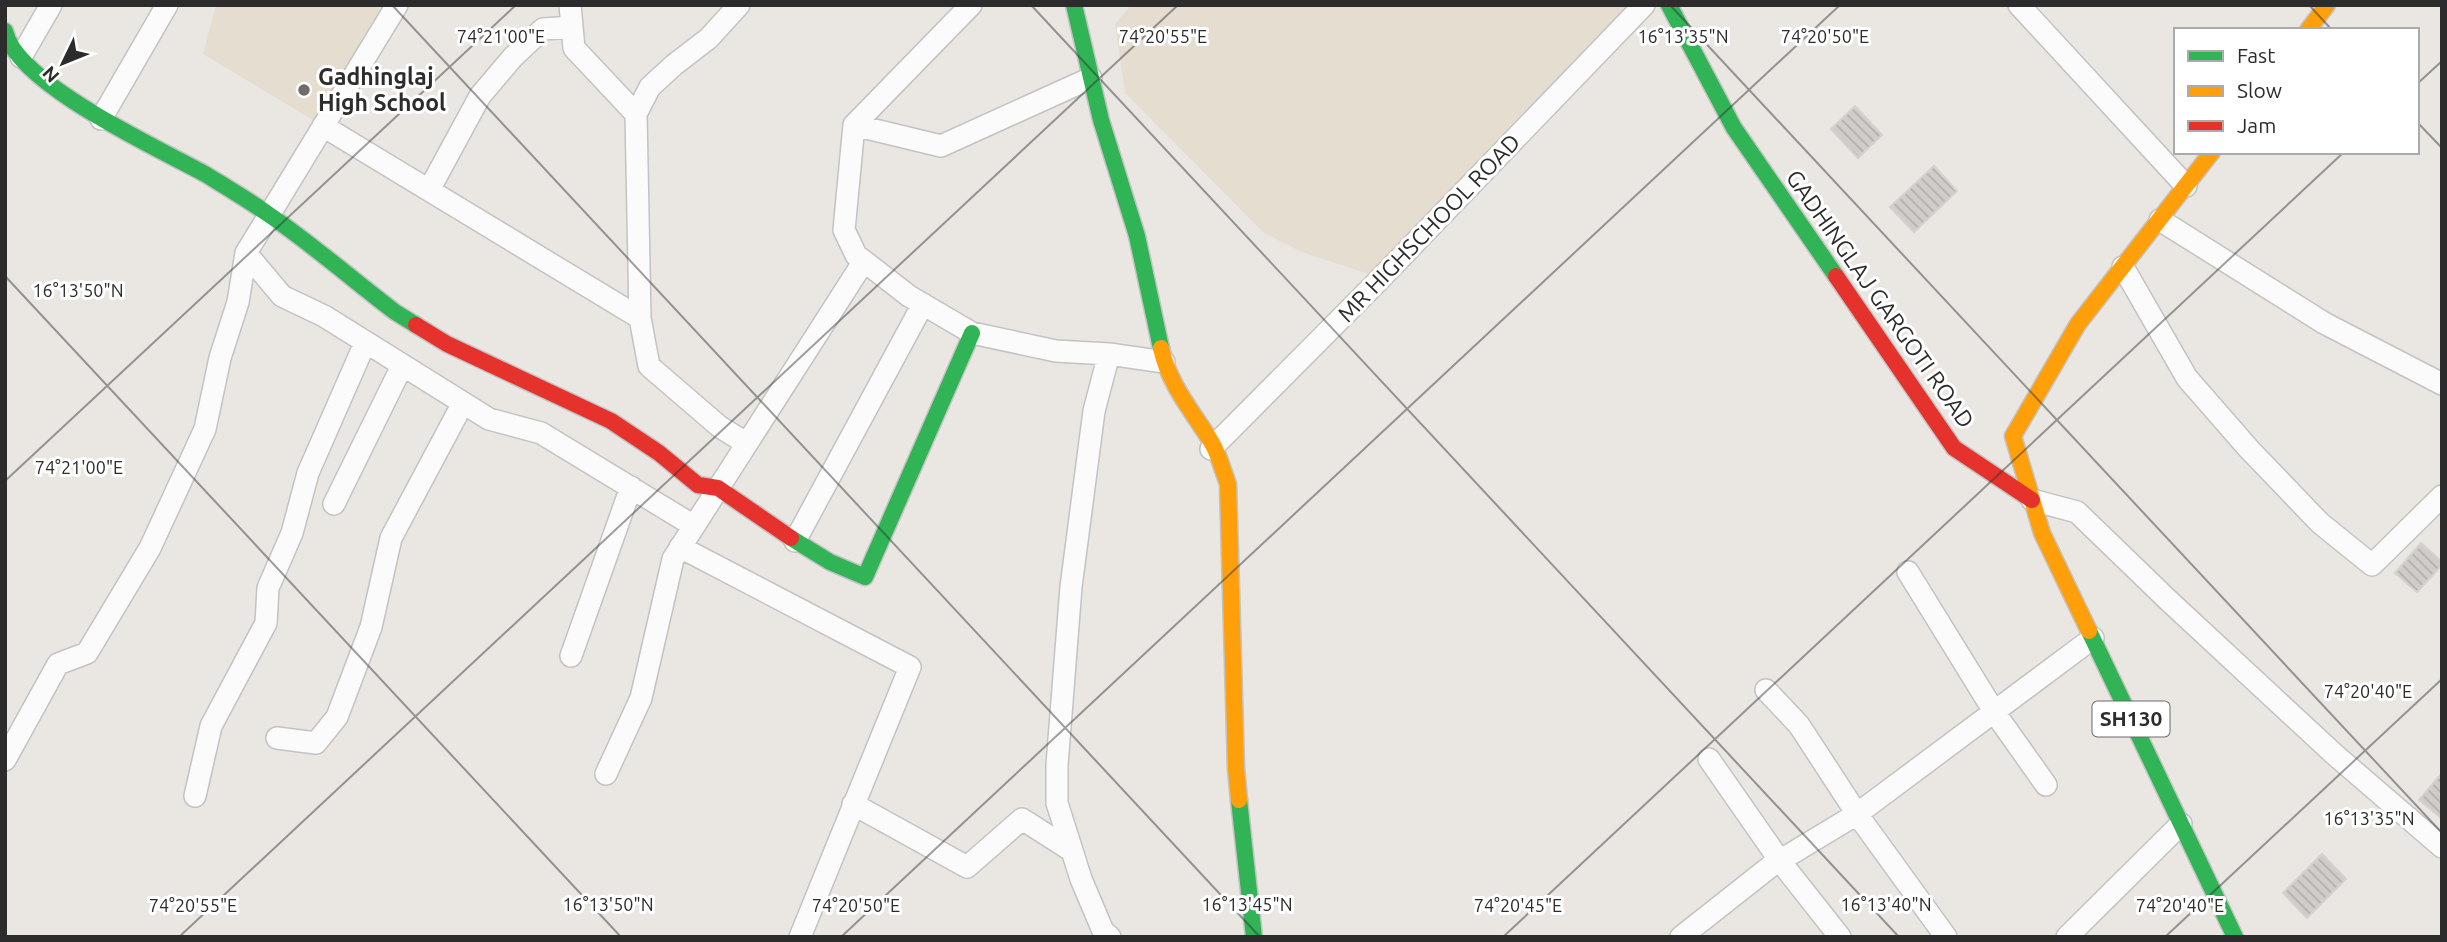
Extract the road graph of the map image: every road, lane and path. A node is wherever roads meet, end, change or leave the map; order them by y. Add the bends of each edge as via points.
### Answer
1 (51, 5) edge
2 (167, 5) edge
3 (397, 5) edge
4 (739, 5) edge
5 (971, 5) edge
6 (1074, 5) edge
7 (1644, 5) edge
8 (1669, 5) edge
9 (2019, 5) edge
10 (2327, 5) edge
11 (571, 16) edge
12 (2310, 28) edge
13 (5, 32) edge
14 (21, 57) junction
15 (1091, 78) junction
16 (636, 114) junction
17 (101, 119) junction
18 (853, 125) junction
19 (323, 126) junction
20 (2210, 154) edge
21 (2186, 186) junction
22 (429, 190) junction
23 (269, 215) junction
24 (2160, 220) junction
25 (246, 253) junction
26 (864, 261) junction
27 (2123, 267) junction
28 (923, 304) junction
29 (640, 318) junction
30 (972, 333) junction
31 (365, 343) junction
32 (1109, 354) junction
33 (1164, 362) junction
34 (402, 366) junction
35 (2442, 384) edge
36 (463, 403) junction
37 (746, 443) junction
38 (1212, 447) junction
39 (631, 487) junction
40 (718, 488) junction
41 (2442, 496) edge
42 (2032, 500) junction
43 (334, 504) dead end
44 (694, 526) junction
45 (795, 541) junction
46 (680, 547) junction
47 (1908, 572) dead end
48 (2092, 638) junction
49 (571, 656) dead end
50 (1766, 690) dead end
51 (1994, 713) junction
52 (277, 738) dead end
53 (1709, 759) dead end
54 (5, 760) edge
55 (606, 774) dead end
56 (2046, 785) dead end
57 (195, 796) dead end
58 (853, 804) junction
59 (1857, 814) junction
60 (2181, 824) junction
61 (2442, 847) edge
62 (1072, 851) junction
63 (1780, 861) junction
64 (1103, 935) edge
65 (800, 937) edge
66 (1254, 937) edge
67 (1681, 937) edge
68 (1840, 937) edge
69 (1945, 937) edge
70 (2067, 937) edge
71 (2235, 937) edge

1 - 14 street
2 - 17 street
3 - 19 street
4 - 16 street via 709,38 650,87
5 - 18 street
6 - 15 street
7 - 38 street, MR HIGHSCHOOL ROAD
8 - 42 street, GADHINGLAJ GARGOTI ROAD via 1734,128 1954,448
9 - 21 street
10 - 12 street
11 - 16 street via 574,48
11 - 22 street via 543,29 480,96
13 - 14 street
14 - 17 street
15 - 18 street via 941,146
15 - 33 street via 1137,236
16 - 29 street
17 - 23 street
18 - 26 street via 844,230
19 - 22 street
19 - 23 street
20 - 21 street, SH130
21 - 24 street, SH130
22 - 29 street
23 - 25 street
23 - 40 street via 395,312 447,344 611,421 698,485
24 - 27 street, SH130
24 - 35 street via 2324,323
25 - 31 street via 282,296
25 - 54 street via 205,429 150,548 87,653 58,664
26 - 28 street
26 - 37 street
27 - 41 street via 2187,378 2320,523 2372,565
27 - 42 street, SH130 via 2078,324 2013,436
28 - 30 street
28 - 45 street
29 - 37 street via 649,366 720,427
30 - 32 street via 1056,351
30 - 45 street via 865,577
31 - 34 street
31 - 57 street via 308,473 292,533 268,588 266,623 211,726
32 - 33 street
32 - 62 street via 1094,411 1071,587 1057,765 1056,803
33 - 38 street
34 - 36 street
34 - 43 street
36 - 39 street via 489,419 541,433
36 - 52 street via 391,538 371,627 337,716 316,743
37 - 40 street
38 - 66 street via 1228,484 1236,768
39 - 44 street
39 - 49 street
40 - 44 street
40 - 45 street
42 - 48 street, SH130 via 2042,533
42 - 61 street via 2077,512 2334,754
44 - 46 street
46 - 55 street via 673,558 641,698
46 - 58 street via 910,667
47 - 51 street
48 - 51 street
48 - 60 street, SH130
50 - 59 street via 1799,725
51 - 56 street
51 - 59 street
53 - 63 street
58 - 62 street via 967,867 1022,819
58 - 65 street
59 - 63 street
59 - 69 street
60 - 70 street
60 - 71 street, SH130
62 - 64 street
63 - 67 street
63 - 68 street

